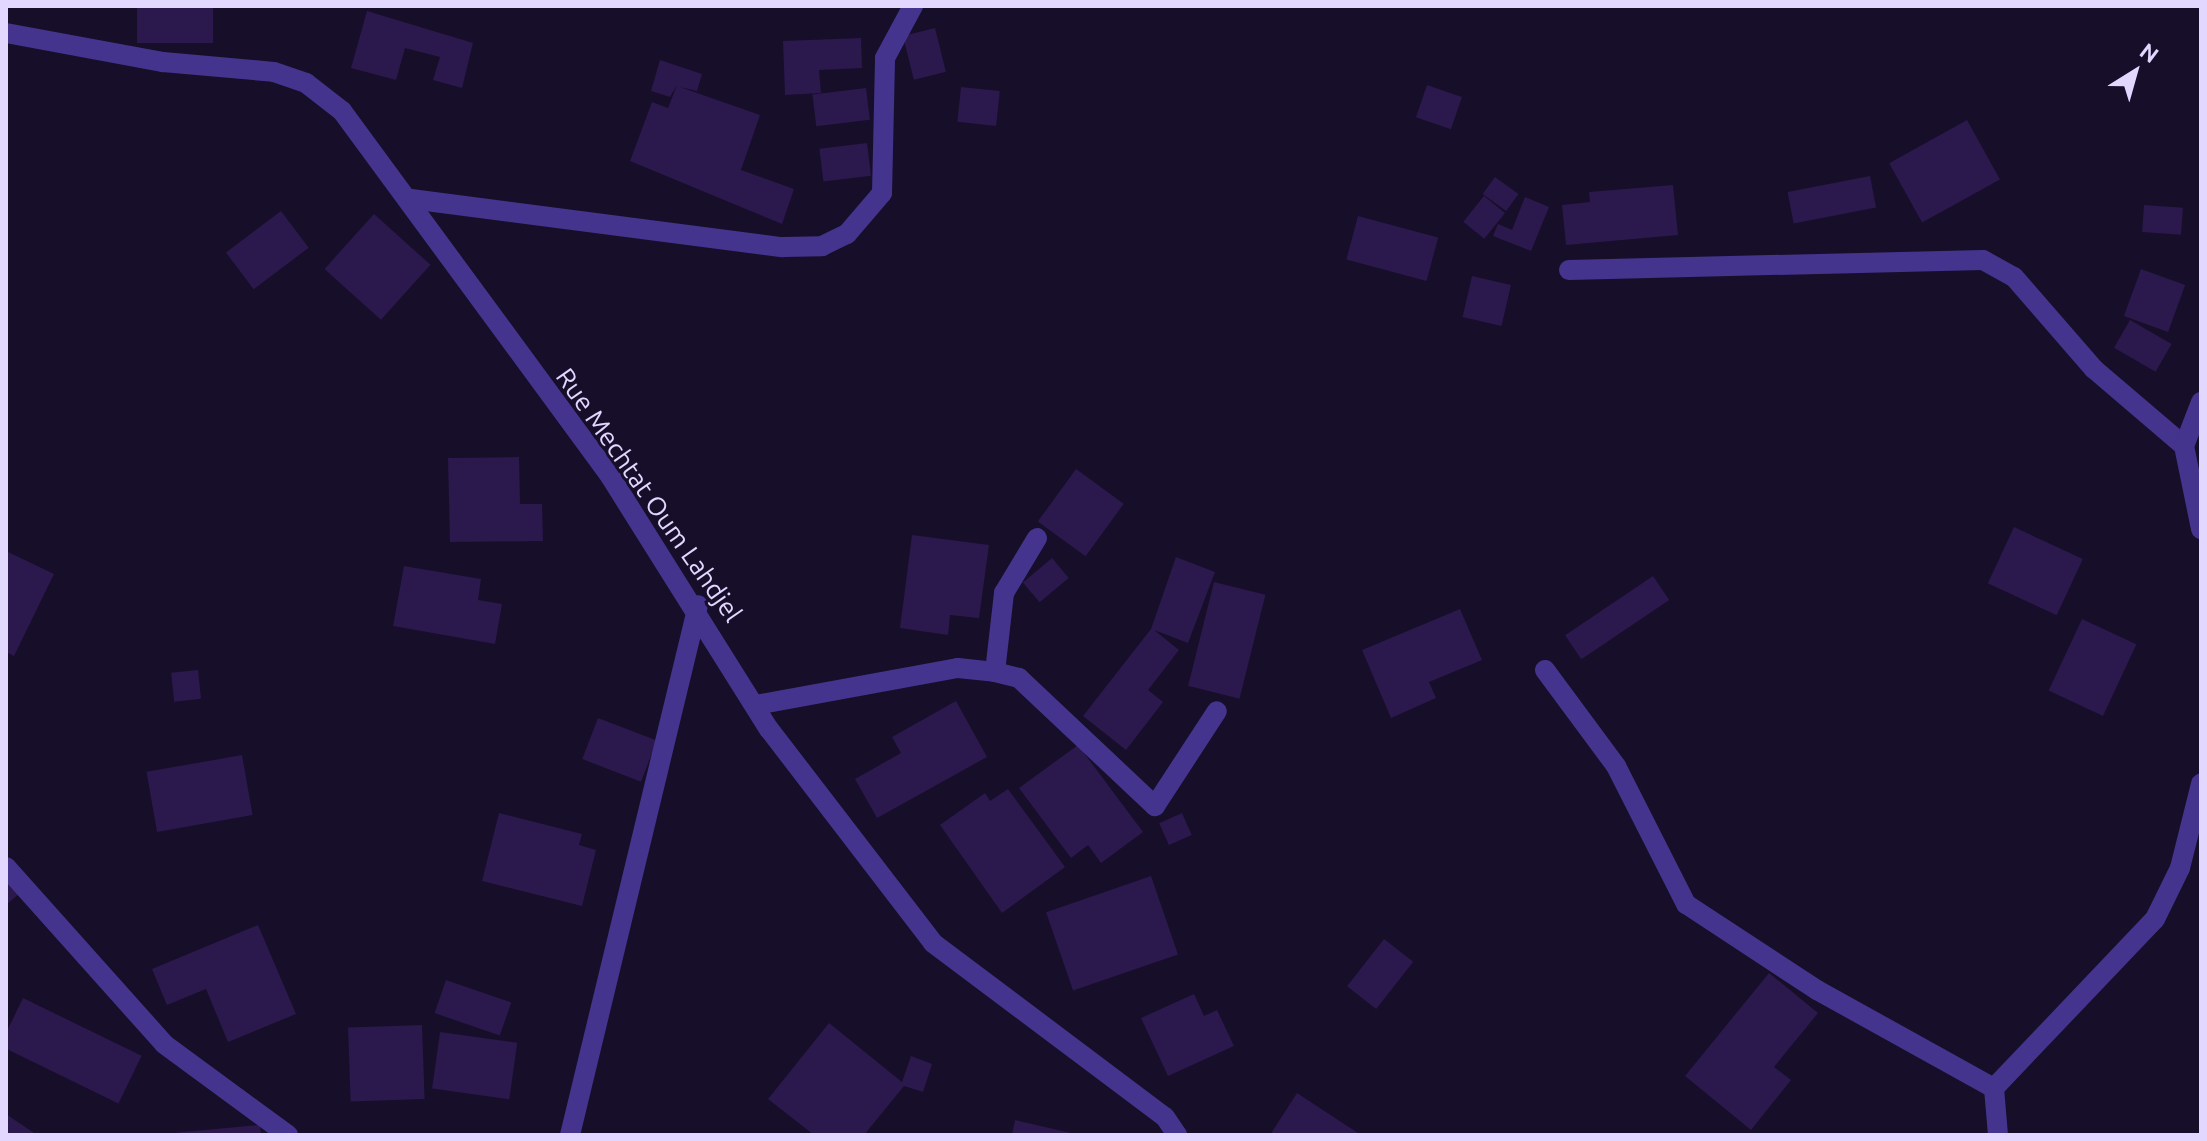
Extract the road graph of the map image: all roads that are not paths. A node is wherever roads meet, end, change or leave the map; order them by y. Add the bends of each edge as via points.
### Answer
1 (913, 6) edge
2 (6, 33) edge
3 (411, 199) junction
4 (1569, 270) dead end
5 (2201, 402) edge
6 (2184, 446) junction
7 (2201, 529) edge
8 (1037, 538) dead end
9 (698, 605) junction
10 (1545, 670) dead end
11 (995, 672) junction
12 (756, 705) junction
13 (1217, 711) dead end
14 (2201, 784) edge
15 (6, 867) edge
16 (1994, 1088) junction
17 (288, 1135) edge
18 (570, 1135) edge
19 (1177, 1135) edge
20 (1998, 1135) edge

1 - 3 street via 885,58 882,193 847,234 822,246 783,247
2 - 3 street, Rue Mechtat Oum Lahdjel via 163,62 274,72 306,83 342,111
3 - 9 street, Rue Mechtat Oum Lahdjel
4 - 6 street via 1983,260 2007,271 2094,369
5 - 6 street
6 - 7 street
8 - 11 street via 1004,593
9 - 12 street, Rue Mechtat Oum Lahdjel
9 - 18 street
10 - 16 street via 1616,766 1686,904 1817,990
11 - 12 street via 958,668
11 - 13 street via 1019,678 1155,806
12 - 19 street, Rue Mechtat Oum Lahdjel via 933,943 1165,1117
14 - 16 street via 2180,868 2155,919
15 - 17 street via 164,1044
16 - 20 street

